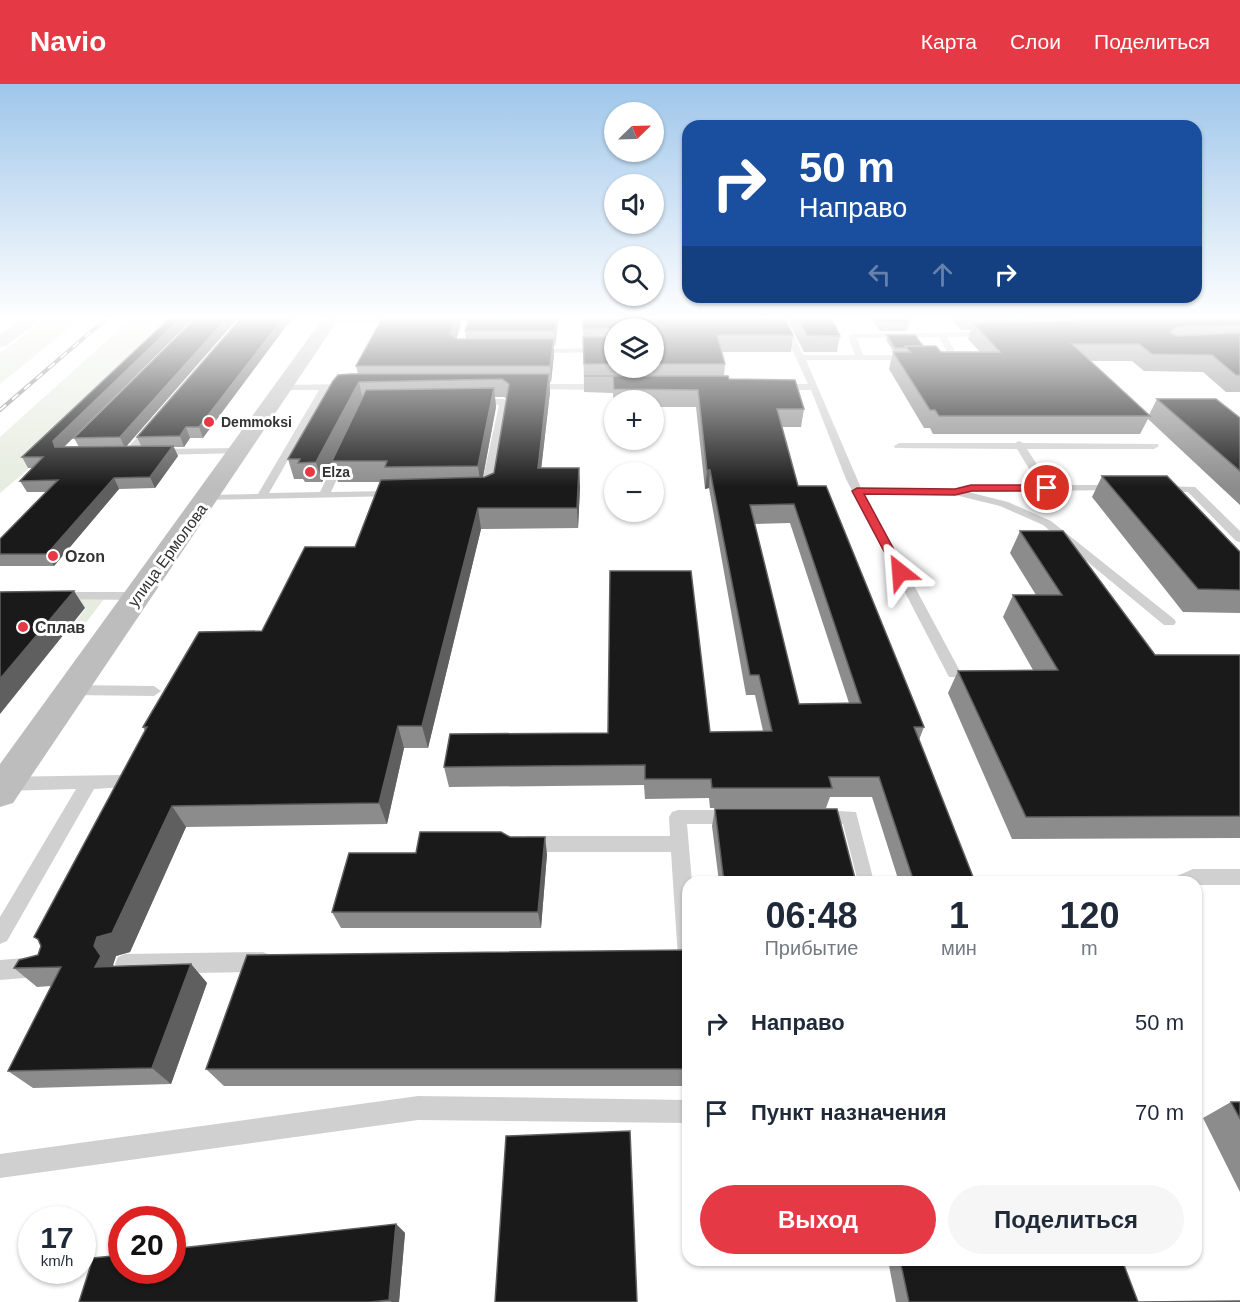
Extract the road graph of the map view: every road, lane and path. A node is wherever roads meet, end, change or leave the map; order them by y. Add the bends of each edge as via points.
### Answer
1 (292, 374) edge
2 (808, 374) edge
3 (283, 387) junction
4 (325, 387) junction
5 (361, 387) edge
6 (516, 387) edge
7 (611, 387) edge
8 (766, 387) edge
9 (814, 387) junction
10 (469, 402) edge
11 (160, 417) edge
12 (348, 444) edge
13 (1019, 444) junction
14 (899, 446) dead end
15 (1154, 446) dead end
16 (239, 451) junction
17 (108, 453) edge
18 (129, 453) junction
19 (1047, 488) junction
20 (1124, 489) edge
21 (1147, 489) edge
22 (857, 491) junction
23 (477, 492) edge
24 (955, 492) junction
25 (406, 494) edge
26 (324, 495) junction
27 (262, 496) junction
28 (207, 498) junction
29 (1240, 538) edge
30 (46, 596) edge
31 (137, 596) junction
32 (1169, 622) dead end
33 (954, 673) dead end
34 (71, 690) junction
35 (154, 691) dead end
36 (89, 782) junction
37 (120, 782) edge
38 (2, 786) edge
39 (747, 817) edge
40 (804, 817) edge
41 (513, 844) edge
42 (680, 844) junction
43 (682, 876) edge
44 (865, 876) edge
45 (1202, 877) edge
46 (1240, 877) edge
47 (0, 935) edge
48 (664, 958) edge
49 (682, 958) edge
50 (280, 962) edge
51 (125, 964) edge
52 (50, 966) edge
53 (0, 970) edge
54 (682, 1113) edge
55 (0, 1166) edge

1 - 3 main road, улица Ермолова
2 - 9 lane
3 - 4 lane
3 - 16 main road, улица Ермолова
4 - 5 lane
4 - 27 lane
6 - 7 lane
8 - 9 lane
9 - 22 lane
10 - 23 lane via 504,402 488,492
11 - 18 lane
12 - 26 lane
13 - 14 lane
13 - 15 lane
13 - 19 lane
16 - 18 lane
16 - 28 main road, улица Ермолова
17 - 18 lane
19 - 20 lane
19 - 24 lane via 971,488
21 - 29 lane via 1191,489
22 - 24 lane
22 - 33 lane
24 - 32 lane via 1004,504 1047,524
25 - 26 lane
26 - 27 lane
27 - 28 lane
28 - 31 main road, улица Ермолова
30 - 31 lane
31 - 34 main road, улица Ермолова
34 - 35 lane
34 - 38 main road, улица Ермолова
36 - 37 lane
36 - 38 lane
36 - 47 lane
39 - 42 lane via 678,817
40 - 44 lane via 850,817
41 - 42 lane
42 - 43 lane
45 - 46 lane
48 - 49 lane
50 - 51 lane
52 - 53 lane
54 - 55 lane via 418,1108

